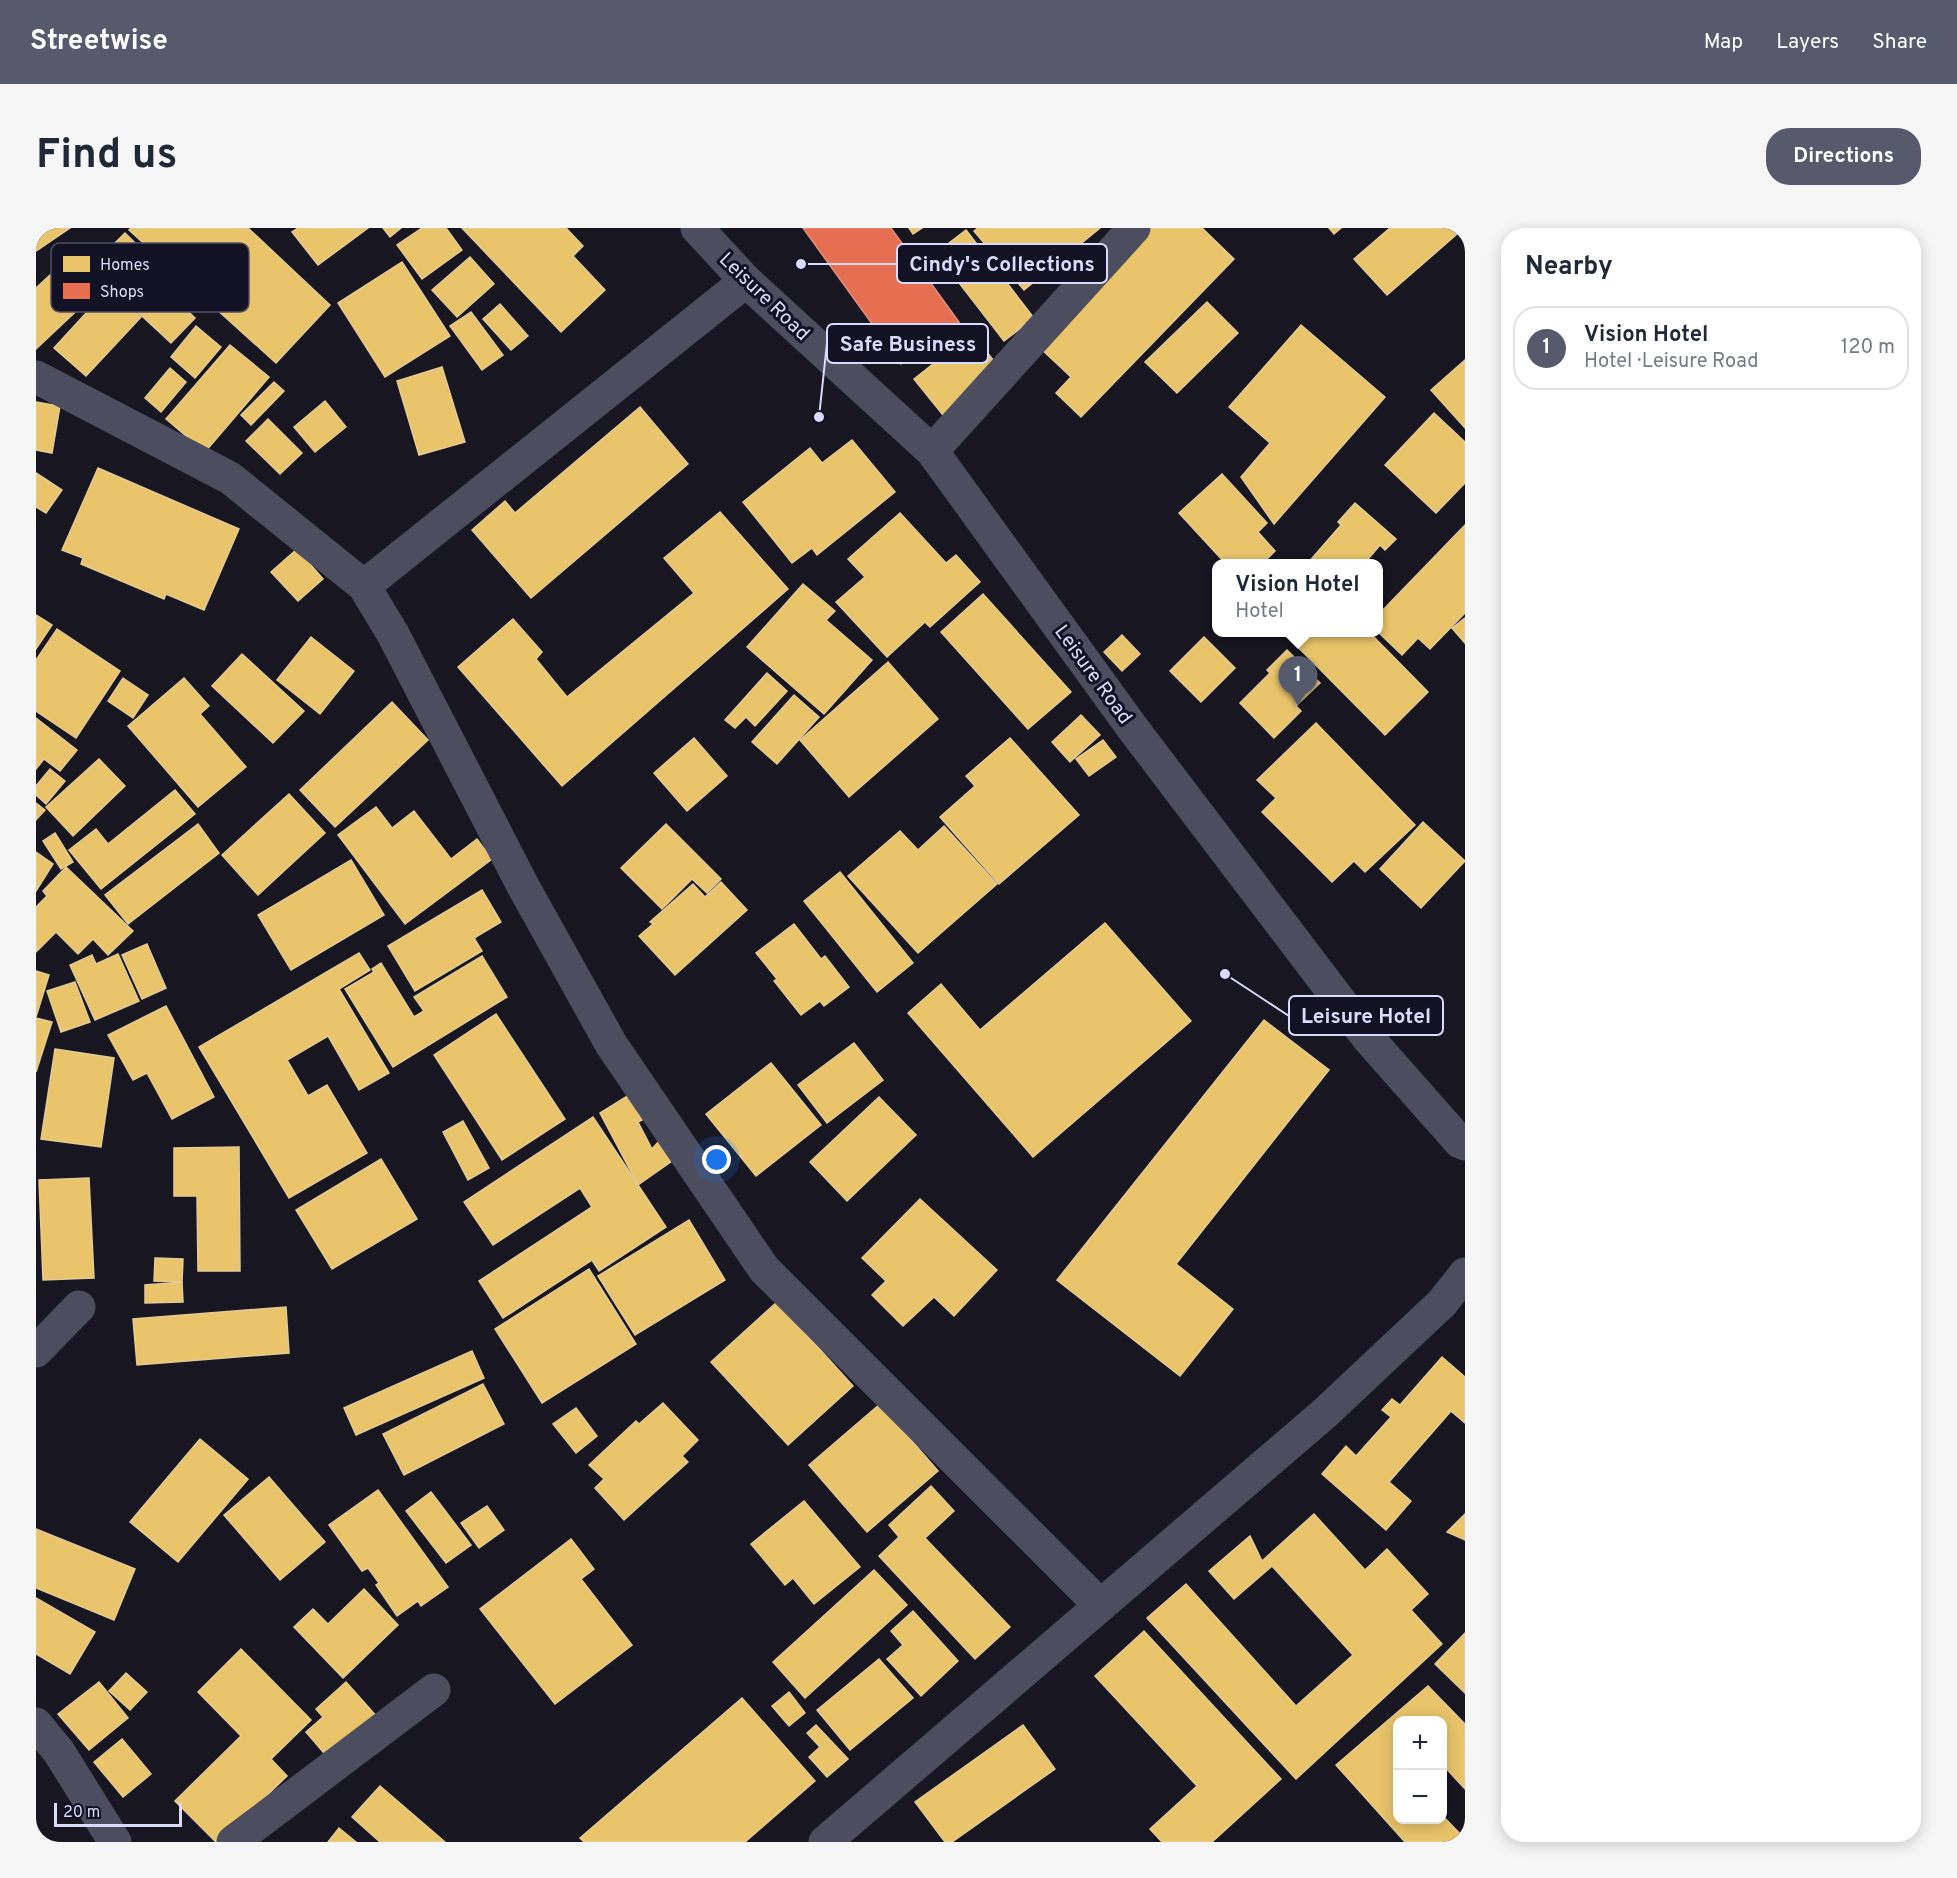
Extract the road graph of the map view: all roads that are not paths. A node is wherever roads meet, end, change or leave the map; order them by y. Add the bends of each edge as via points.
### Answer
1 (697, 228) edge
2 (1134, 228) edge
3 (746, 280) junction
4 (36, 378) edge
5 (932, 450) junction
6 (364, 586) junction
7 (1465, 1144) edge
8 (1465, 1274) edge
9 (79, 1307) dead end
10 (36, 1351) edge
11 (1100, 1605) junction
12 (434, 1690) dead end
13 (36, 1724) edge
14 (115, 1842) edge
15 (233, 1842) edge
16 (825, 1842) edge

1 - 3 street, Leisure Road
2 - 5 street
3 - 5 street, Leisure Road
3 - 6 street
4 - 6 street via 230,478
5 - 7 street, Leisure Road via 1134,730 1368,1038
6 - 11 street via 611,1044 764,1269
8 - 11 street via 1442,1303 1325,1413
9 - 10 street
11 - 16 street
12 - 15 street
13 - 14 street via 59,1752

